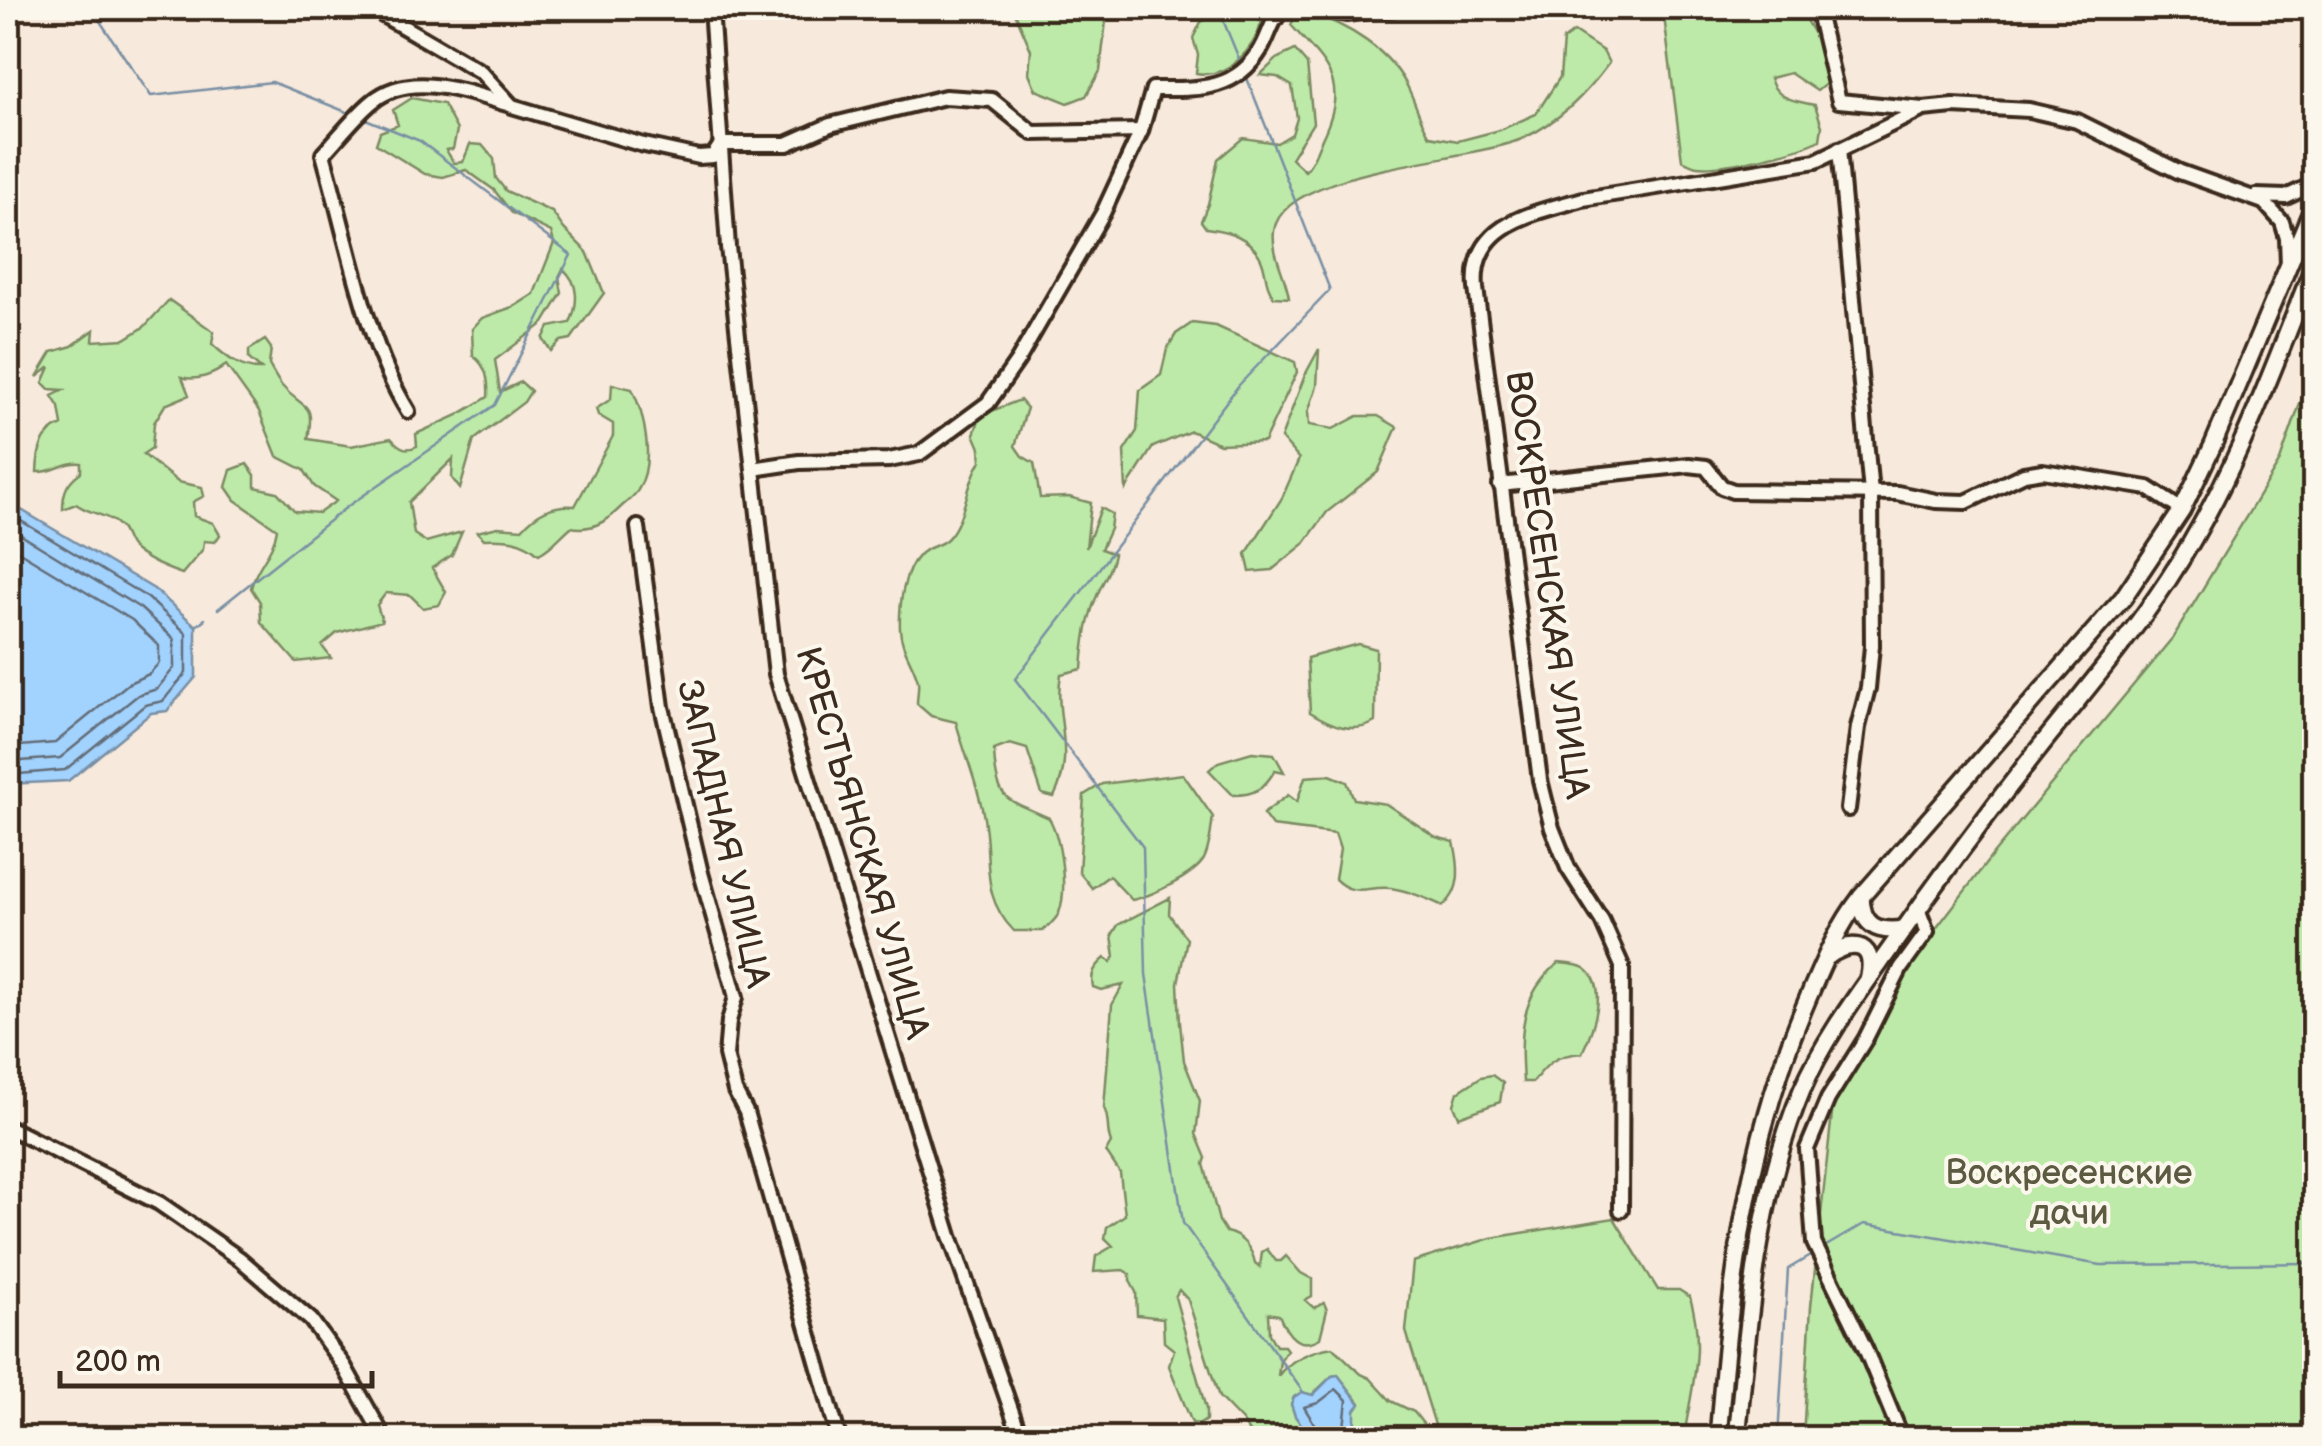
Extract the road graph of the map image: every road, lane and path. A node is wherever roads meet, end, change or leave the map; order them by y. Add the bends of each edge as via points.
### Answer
1 (370, 8) edge
2 (711, 8) edge
3 (1285, 8) edge
4 (1312, 8) edge
5 (1394, 8) edge
6 (1436, 8) edge
7 (1446, 8) edge
8 (1817, 8) edge
9 (512, 106) junction
10 (1923, 108) junction
11 (1141, 131) junction
12 (721, 144) junction
13 (1839, 149) junction
14 (2314, 184) edge
15 (2248, 195) junction
16 (2314, 205) edge
17 (2314, 264) edge
18 (2288, 265) junction
19 (408, 411) dead end
20 (753, 469) junction
21 (1500, 485) junction
22 (1871, 493) junction
23 (2182, 510) junction
24 (638, 527) dead end
25 (1848, 809) dead end
26 (1861, 897) junction
27 (1918, 909) junction
28 (1903, 929) junction
29 (1824, 959) junction
30 (1868, 980) junction
31 (8, 1127) edge
32 (1621, 1210) dead end
33 (384, 1438) edge
34 (839, 1438) edge
35 (1021, 1438) edge
36 (1718, 1438) edge
37 (1737, 1438) edge
38 (1902, 1438) edge

1 - 9 street via 481,72
2 - 12 street, КРЕСТЬЯНСКАЯ УЛИЦА
3 - 11 street via 1238,77 1201,89 1153,89
4 - 5 street via 1346,14
6 - 7 street
8 - 10 street via 1839,101
9 - 12 street via 699,157 713,156
9 - 19 street via 432,85 410,86 375,99 323,154 368,312
10 - 13 street
10 - 15 street via 2029,110 2077,121 2180,172
11 - 12 street via 1033,133 992,100 946,97 830,125 787,144
11 - 20 street via 1103,213 988,403 919,454
12 - 20 street, КРЕСТЬЯНСКАЯ УЛИЦА
13 - 21 street, ВОСКРЕСЕНСКАЯ УЛИЦА via 1816,161 1583,199 1513,220 1495,234 1474,269
13 - 22 street
14 - 15 street via 2286,197
15 - 18 street via 2282,222
16 - 18 main road
17 - 27 main road via 2232,466 2192,541
18 - 23 main road
20 - 35 street, КРЕСТЬЯНСКАЯ УЛИЦА via 776,674 939,1202
21 - 22 street via 1690,465 1706,468 1732,491
21 - 32 street, ВОСКРЕСЕНСКАЯ УЛИЦА via 1552,828 1622,966
22 - 23 street via 1966,502 2043,471 2148,488
22 - 25 street via 1872,646
23 - 26 main road via 2123,598
24 - 34 street, ЗАПАДНАЯ УЛИЦА via 662,707 736,996 729,1071
26 - 28 main road via 1868,924
26 - 29 main road
27 - 28 main road
27 - 38 street via 1927,932 1828,1099 1808,1149 1814,1243
28 - 30 main road
29 - 30 main road via 1856,946 1870,958
29 - 36 main road via 1790,1038 1753,1159 1730,1296
30 - 37 main road via 1822,1050 1775,1166
31 - 33 street via 158,1203 240,1259 311,1320

